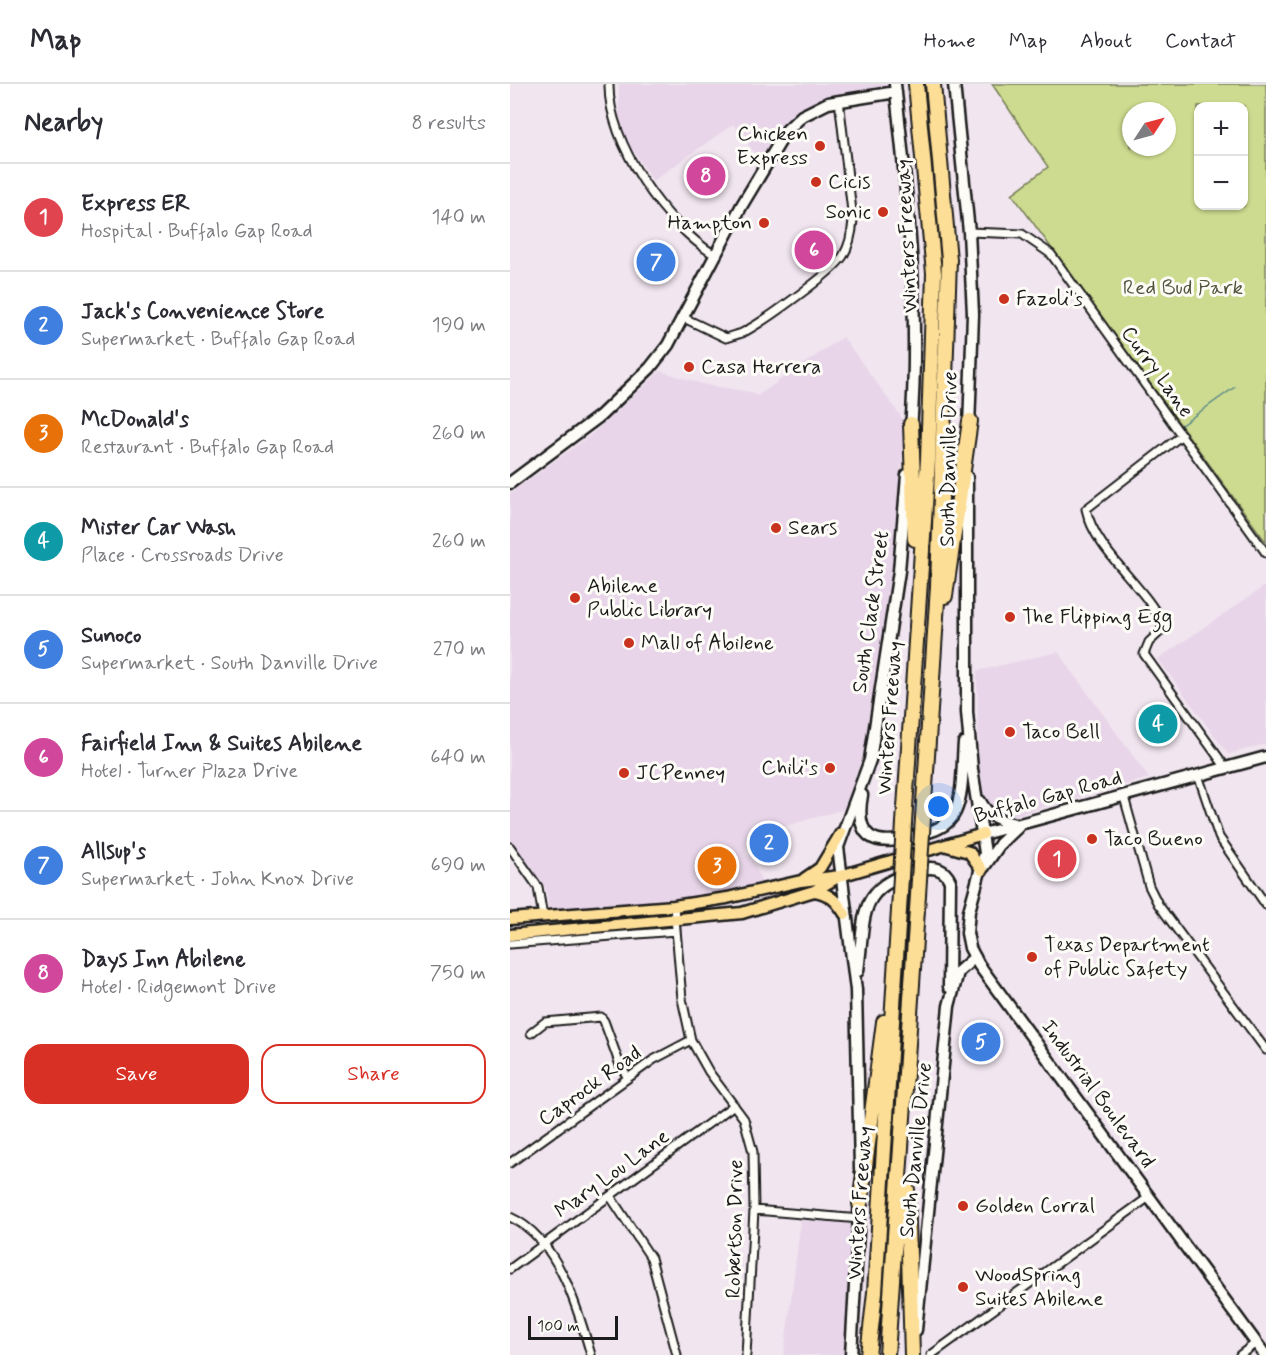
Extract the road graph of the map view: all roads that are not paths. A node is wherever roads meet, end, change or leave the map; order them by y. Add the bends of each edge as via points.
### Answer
1 (609, 84) edge
2 (916, 84) edge
3 (933, 84) edge
4 (954, 84) edge
5 (896, 88) edge
6 (839, 100) junction
7 (969, 232) junction
8 (715, 255) junction
9 (684, 318) junction
10 (970, 421) junction
11 (911, 424) junction
12 (1182, 435) junction
13 (510, 483) edge
14 (1266, 553) edge
15 (917, 613) junction
16 (967, 712) junction
17 (929, 714) junction
18 (1266, 757) edge
19 (1226, 768) junction
20 (1198, 775) junction
21 (864, 780) junction
22 (976, 794) junction
23 (1124, 797) junction
24 (1020, 825) junction
25 (841, 833) junction
26 (983, 834) junction
27 (944, 846) junction
28 (510, 847) edge
29 (982, 870) junction
30 (840, 876) junction
31 (801, 881) junction
32 (814, 891) junction
33 (1266, 905) edge
34 (674, 906) junction
35 (845, 914) junction
36 (543, 917) junction
37 (510, 919) edge
38 (676, 926) junction
39 (898, 931) junction
40 (527, 933) junction
41 (510, 935) edge
42 (510, 944) edge
43 (975, 957) junction
44 (856, 990) junction
45 (949, 1006) junction
46 (531, 1032) dead end
47 (691, 1040) junction
48 (1266, 1050) edge
49 (628, 1078) junction
50 (734, 1105) junction
51 (904, 1119) junction
52 (511, 1161) edge
53 (610, 1196) junction
54 (1149, 1197) junction
55 (860, 1204) junction
56 (754, 1210) junction
57 (510, 1217) edge
58 (860, 1219) junction
59 (543, 1246) junction
60 (510, 1269) edge
61 (1266, 1336) edge
62 (1256, 1343) junction
63 (591, 1355) edge
64 (676, 1355) edge
65 (746, 1355) edge
66 (851, 1355) edge
67 (868, 1355) edge
68 (887, 1355) edge
69 (912, 1355) edge
70 (931, 1355) edge
71 (1240, 1355) edge
72 (1265, 1355) edge

1 - 8 street via 612,114 628,157 686,233
2 - 15 highway, Winters Freeway via 934,273 928,460
3 - 17 highway, Winters Freeway via 949,260 938,586
4 - 7 main road, South Danville Drive
5 - 6 main road
5 - 11 main road, South Clack Street via 913,278
6 - 8 main road via 802,116 787,130
6 - 9 street via 853,220 852,235 843,256 825,274 742,333 726,338
7 - 10 main road, South Danville Drive via 973,314
7 - 12 street, Curry Lane via 1022,234 1051,254
8 - 9 main road
9 - 13 main road via 656,361 625,393 575,436
10 - 16 main road, South Danville Drive via 966,510
10 - 17 highway
11 - 15 highway
11 - 21 main road, South Clack Street via 899,571
12 - 14 street, Curry Lane
12 - 19 street via 1086,509 1098,535 1162,623 1162,630 1149,642 1144,654
15 - 39 highway, Winters Freeway, bridge
16 - 21 main road via 957,806 941,828 891,843 879,842 861,822
16 - 22 main road, South Danville Drive
17 - 51 highway, Winters Freeway, bridge
18 - 19 main road, Buffalo Gap Road
19 - 20 main road, Buffalo Gap Road
20 - 23 main road, Buffalo Gap Road
20 - 33 street via 1219,837
21 - 25 main road, South Clack Street
22 - 24 main road via 983,808 997,819
22 - 26 main road, South Danville Drive
23 - 24 main road, Buffalo Gap Road
23 - 48 street via 1149,886 1158,904
24 - 26 main road, Buffalo Gap Road
24 - 29 main road via 1000,844
25 - 30 main road, South Clack Street
25 - 31 main road via 820,868
26 - 27 main road, Buffalo Gap Road
26 - 29 main road, Industrial Boulevard
27 - 29 main road via 969,852
27 - 30 main road, Buffalo Gap Road
28 - 36 street via 538,887
29 - 43 main road, Industrial Boulevard via 967,919 968,940
30 - 31 main road, Buffalo Gap Road
30 - 32 main road, Buffalo Gap Road
30 - 35 main road, South Clack Street
31 - 34 main road, Buffalo Gap Road
32 - 35 main road via 833,898
32 - 38 main road, Buffalo Gap Road via 742,913
34 - 36 main road, Buffalo Gap Road
34 - 38 street, Robertson Drive
35 - 44 main road, South Clack Street
36 - 37 main road, Buffalo Gap Road
36 - 40 main road via 538,927
38 - 40 main road, Buffalo Gap Road
38 - 42 street
38 - 47 street, Robertson Drive via 682,999
39 - 55 highway
39 - 67 highway, Winters Freeway
40 - 41 main road, Buffalo Gap Road
43 - 45 main road, South Danville Drive via 958,972
43 - 54 main road, Industrial Boulevard
44 - 45 main road via 865,921 873,895 891,879 936,868 948,876 950,887
44 - 55 main road, South Clack Street
45 - 69 main road, South Danville Drive
46 - 49 street via 545,1022 601,1017
47 - 49 street, Caprock Road via 657,1057
47 - 50 street, Robertson Drive
49 - 52 street, Caprock Road
50 - 53 street, Mary Lou Lane
50 - 56 street, Robertson Drive via 744,1119 753,1152
51 - 68 highway, Winters Freeway
51 - 69 highway
53 - 59 street, Mary Lou Lane
53 - 64 street via 651,1258
54 - 62 main road, Industrial Boulevard
54 - 70 street
55 - 58 main road, South Clack Street
56 - 58 street
56 - 65 street, Robertson Drive
57 - 59 street via 531,1231
58 - 66 main road, South Clack Street
59 - 60 street, Mary Lou Lane
59 - 63 street via 574,1296
61 - 62 main road
62 - 71 street
62 - 72 main road, Industrial Boulevard

